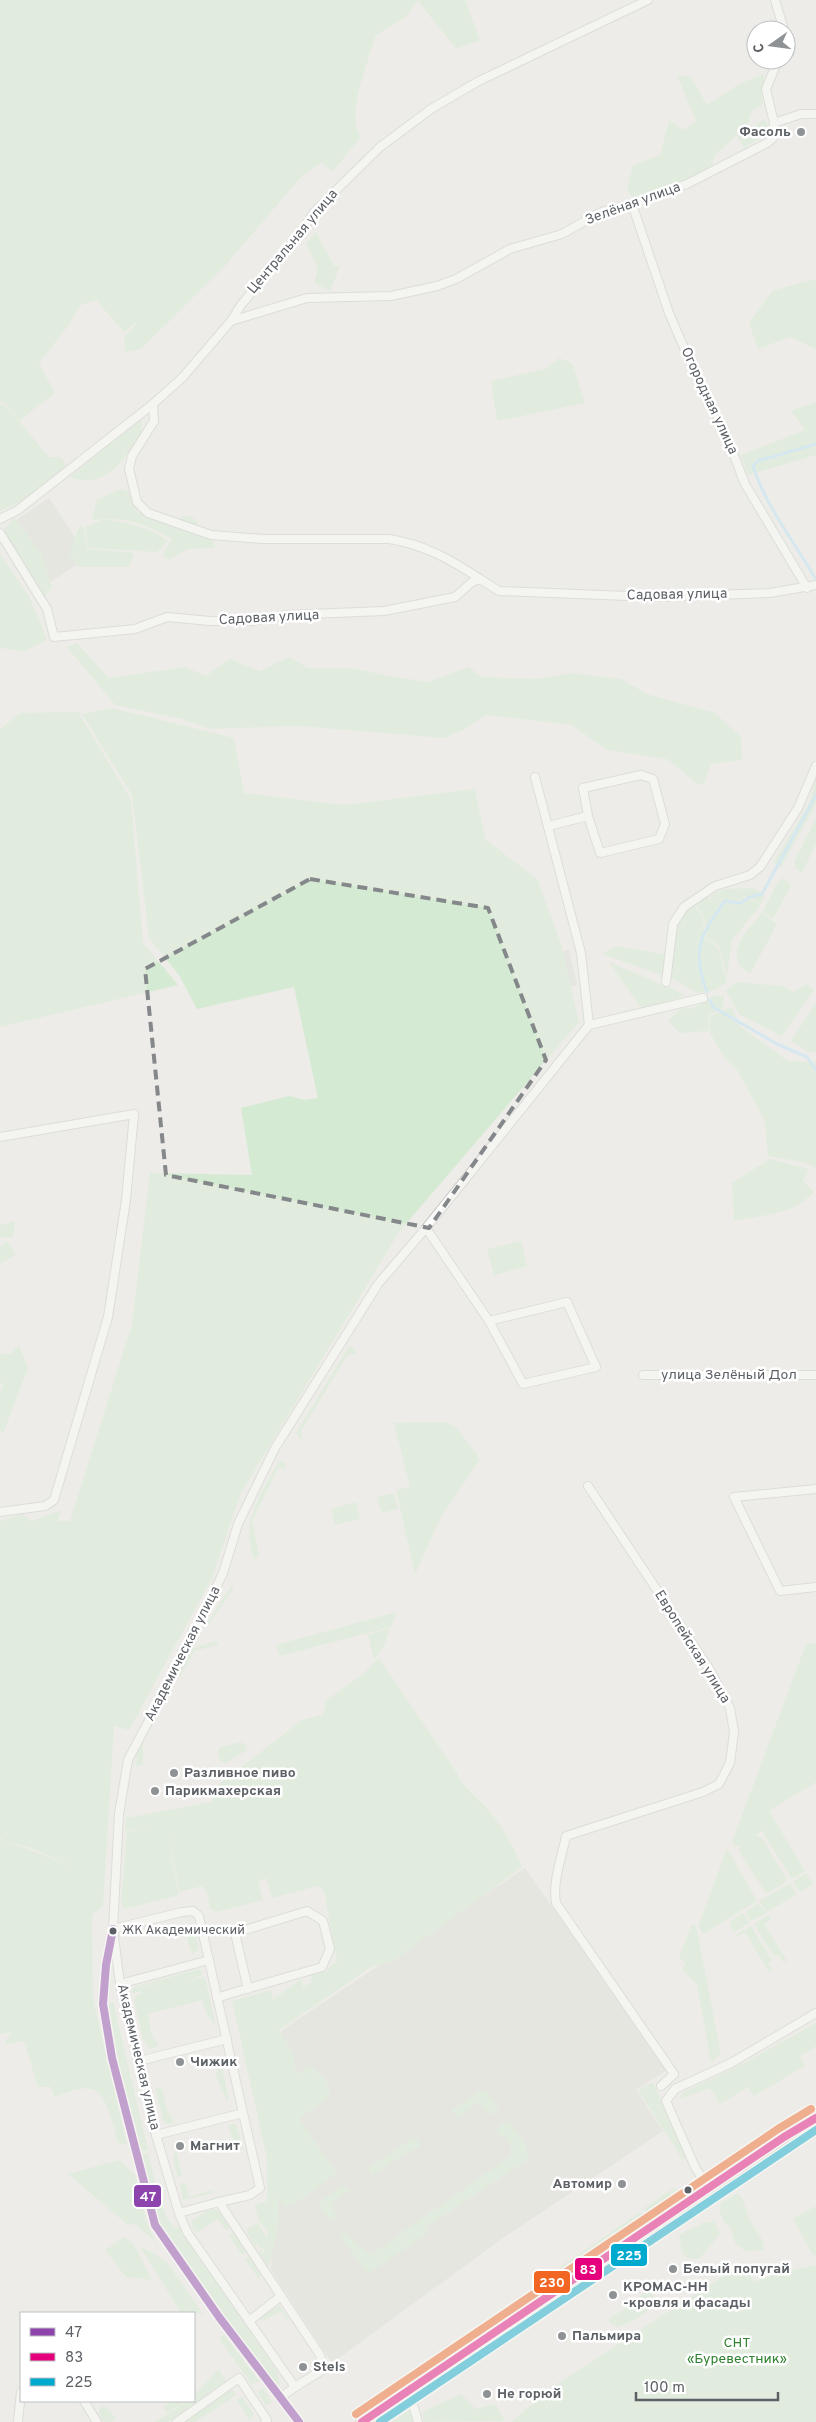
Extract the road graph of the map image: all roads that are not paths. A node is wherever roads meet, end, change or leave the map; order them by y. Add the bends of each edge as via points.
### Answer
1 (648, 0) edge
2 (776, 0) edge
3 (781, 20) edge
4 (774, 70) edge
5 (816, 114) edge
6 (774, 123) junction
7 (632, 204) junction
8 (231, 321) junction
9 (153, 404) junction
10 (0, 518) edge
11 (0, 533) edge
12 (480, 579) junction
13 (816, 585) edge
14 (807, 588) junction
15 (816, 766) edge
16 (535, 777) dead end
17 (588, 816) junction
18 (548, 826) junction
19 (666, 982) dead end
20 (703, 998) dead end
21 (589, 1025) junction
22 (0, 1138) edge
23 (426, 1228) junction
24 (489, 1322) junction
25 (643, 1375) dead end
26 (816, 1375) edge
27 (588, 1486) dead end
28 (816, 1490) edge
29 (0, 1512) edge
30 (816, 1587) edge
31 (113, 1929) junction
32 (209, 1960) junction
33 (120, 1984) junction
34 (248, 1988) junction
35 (217, 1998) junction
36 (816, 2013) edge
37 (227, 2039) junction
38 (139, 2061) junction
39 (661, 2086) dead end
40 (243, 2113) junction
41 (816, 2118) edge
42 (156, 2135) junction
43 (708, 2188) junction
44 (219, 2202) junction
45 (179, 2213) junction
46 (281, 2296) junction
47 (249, 2321) junction
48 (295, 2387) junction
49 (405, 2394) junction
50 (20, 2402) edge
51 (85, 2402) edge
52 (18, 2422) edge
53 (97, 2422) edge
54 (177, 2422) edge
55 (265, 2422) edge
56 (299, 2422) edge
57 (362, 2422) edge
58 (418, 2422) edge

1 - 8 street, Центральная улица via 477,82 431,109 380,147 315,212
2 - 3 street
4 - 6 street via 766,89
5 - 6 street via 801,114
6 - 7 street, Зелёная улица via 774,137 767,143 687,184
7 - 8 street, Зелёная улица via 601,212 556,236 510,249 437,286 391,296 307,298
7 - 14 street, Огородная улица via 669,313 725,432 745,484
8 - 9 street, Центральная улица via 183,377
9 - 10 street, Центральная улица via 18,510
9 - 12 street, Садовая улица via 154,421 129,462 137,502 148,513 211,535 402,541 444,557
11 - 12 street, Садовая улица via 47,609 54,637 135,629 167,617 252,621 286,615 384,611 455,597
12 - 14 street, Садовая улица via 499,590 653,597 770,593
13 - 14 street, Садовая улица
15 - 19 street via 798,808 760,867 750,874 715,886 684,907 673,924
16 - 18 street
17 - 17 street via 584,788 641,775 653,780 665,824 659,839 600,853
17 - 18 street
18 - 21 street via 580,953
20 - 21 street
21 - 23 street, Академическая улица
22 - 29 street via 134,1114 126,1200 108,1317 54,1500 45,1506
23 - 24 street
23 - 31 street, Академическая улица via 378,1284 280,1439 238,1524 223,1573 191,1641 128,1760 120,1814
24 - 24 street via 523,1384 596,1367 568,1302
25 - 26 street, улица Зелёный Дол
27 - 39 street, Европейская улица via 710,1670 730,1708 734,1732 730,1763 719,1784 566,1836 556,1903 674,2074
28 - 30 street via 734,1497 780,1591
31 - 32 street via 193,1912 200,1916
31 - 33 street, Академическая улица
32 - 33 street
32 - 35 street
33 - 38 street, Академическая улица
34 - 34 street via 322,1966 330,1949 323,1921 307,1911 235,1933
34 - 35 street
35 - 37 street
36 - 43 street via 731,2063 675,2089 666,2101
37 - 38 street
37 - 40 street
38 - 42 street, Академическая улица
40 - 42 street
40 - 44 street via 260,2188
41 - 43 main road
42 - 45 street, Академическая улица
43 - 49 main road
44 - 45 street
44 - 46 street
45 - 47 street, Академическая улица via 187,2232
46 - 47 street
46 - 48 street via 320,2356 324,2370
47 - 48 street, Академическая улица
48 - 56 street via 280,2398
49 - 57 main road
49 - 58 street
50 - 52 street
51 - 53 street
54 - 55 street via 240,2378 267,2420

